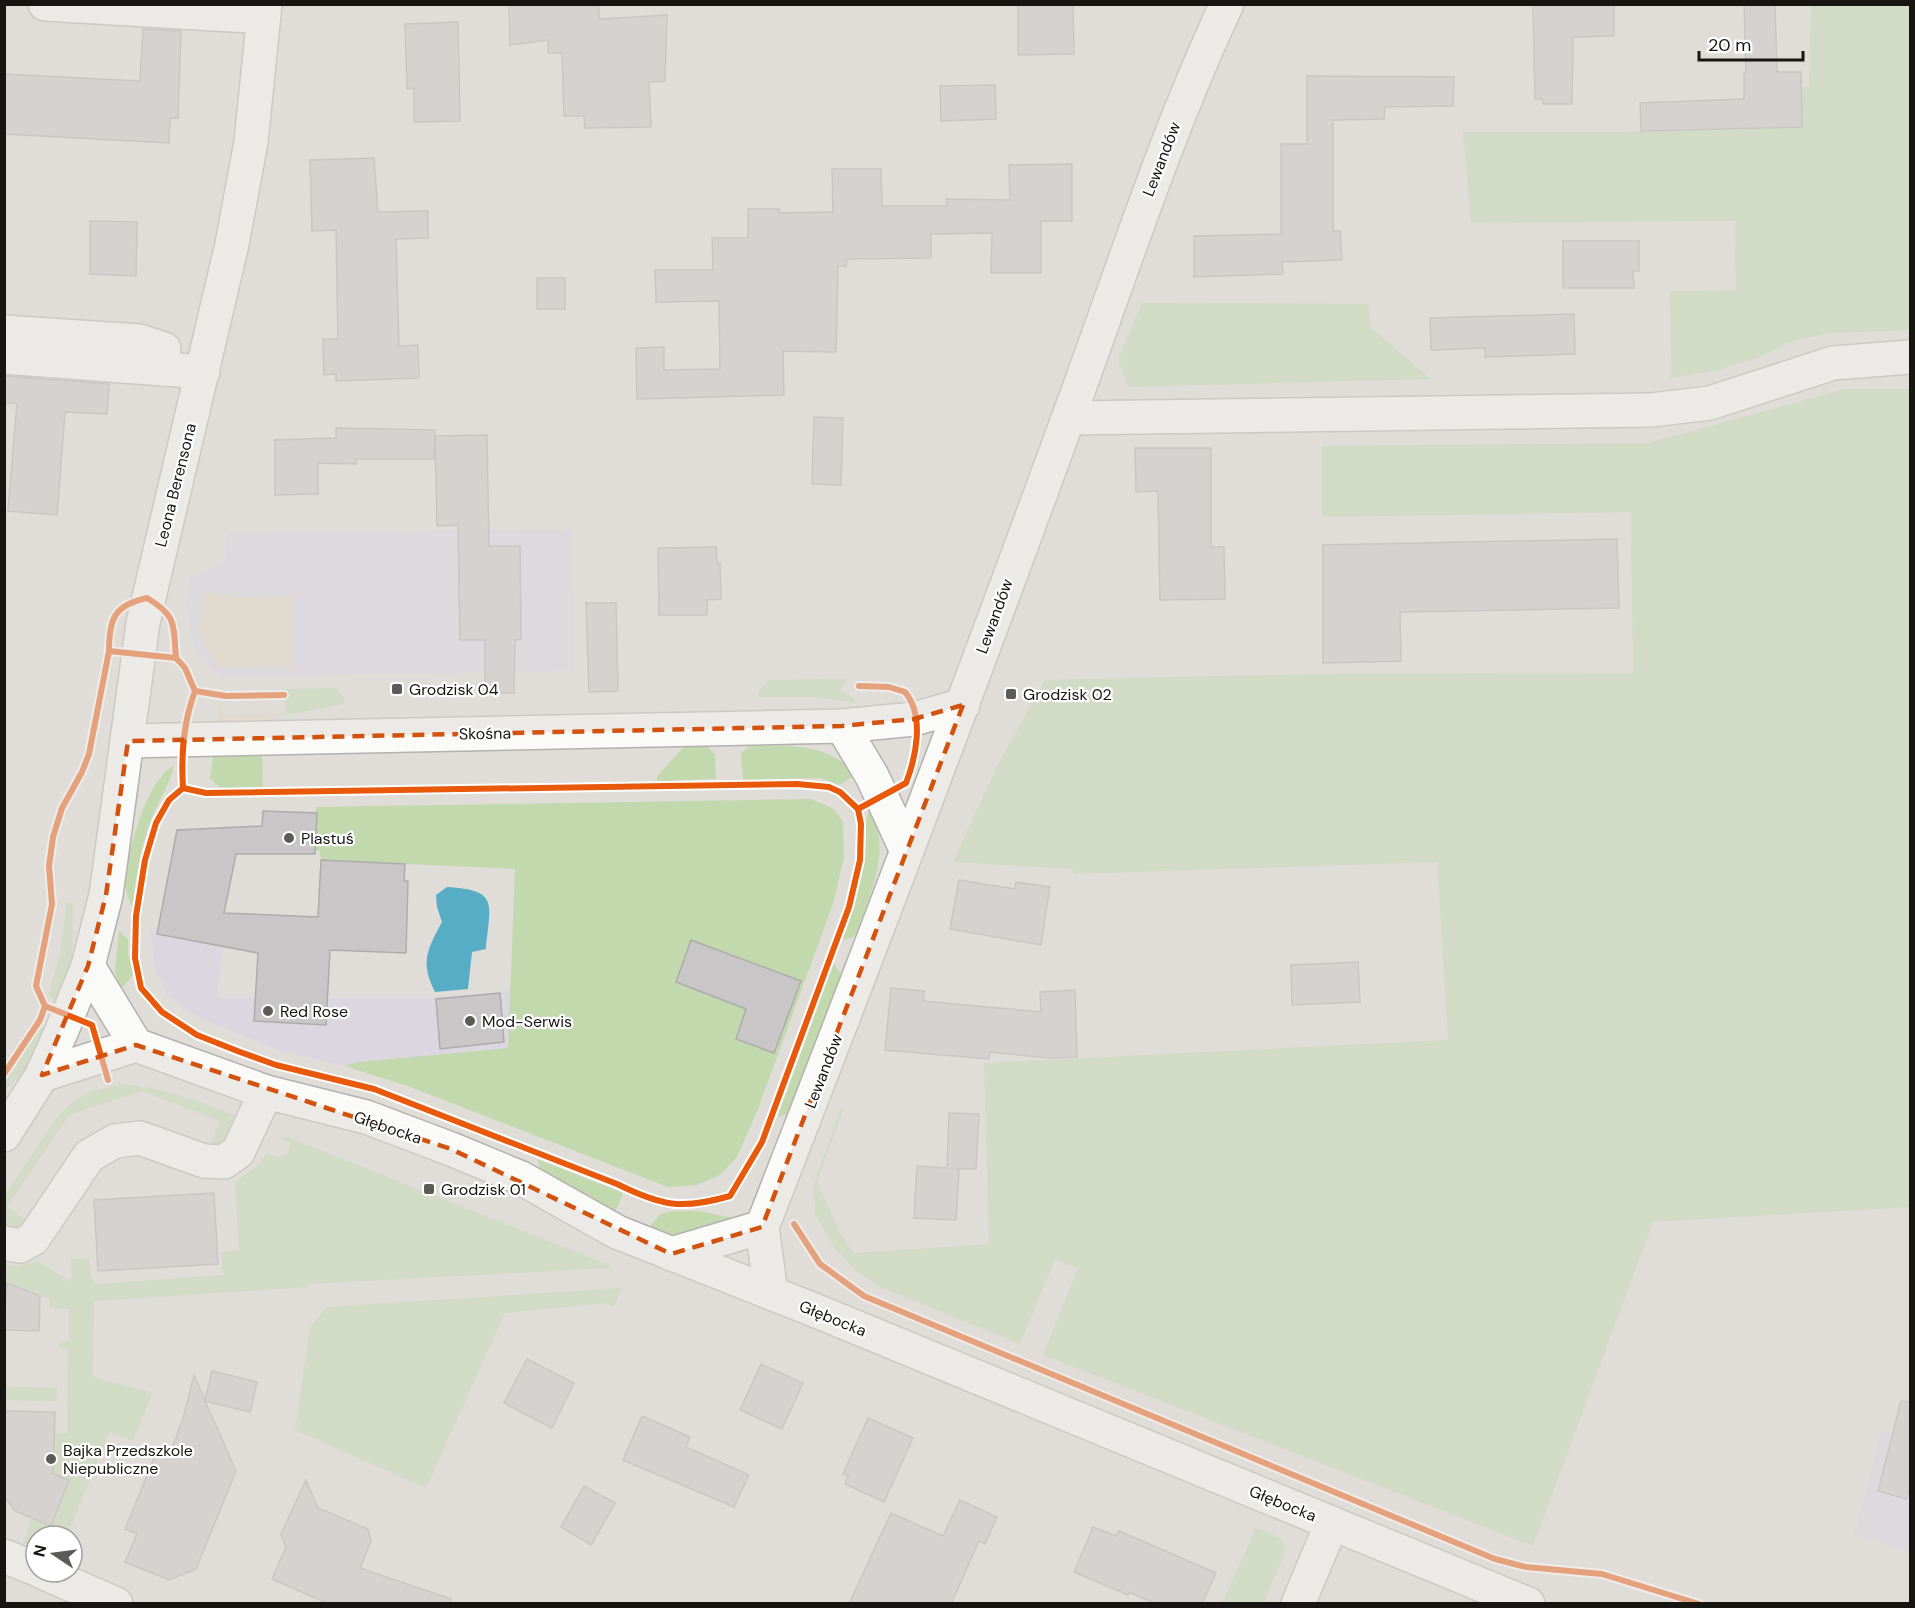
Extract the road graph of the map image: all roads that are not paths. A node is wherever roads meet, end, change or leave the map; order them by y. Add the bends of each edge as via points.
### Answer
1 (45, 4) edge
2 (1227, 4) edge
3 (265, 11) edge
4 (4, 332) edge
5 (4, 357) edge
6 (1911, 357) edge
7 (164, 369) junction
8 (203, 372) junction
9 (1068, 418) junction
10 (963, 705) junction
11 (842, 726) junction
12 (128, 741) junction
13 (907, 851) junction
14 (88, 966) junction
15 (136, 1046) junction
16 (42, 1074) junction
17 (266, 1092) junction
18 (4, 1135) edge
19 (762, 1227) junction
20 (4, 1243) edge
21 (671, 1254) junction
22 (771, 1293) junction
23 (1332, 1523) junction
24 (4, 1556) edge
25 (24, 1564) edge
26 (70, 1584) edge
27 (116, 1604) edge
28 (1298, 1604) edge
29 (1528, 1604) edge

1 - 3 street
2 - 9 street, Lewandów via 1144,203
3 - 8 street, Leona Berensona via 251,142
4 - 7 street via 139,340 164,349
5 - 7 street
6 - 9 street via 1833,363 1710,403 1651,410
7 - 8 street
8 - 12 street, Leona Berensona via 147,598
9 - 10 street, Lewandów
10 - 11 street, Skośna via 914,719
10 - 13 street, Lewandów
11 - 12 street, Skośna
11 - 13 street via 872,776
12 - 14 street, Leona Berensona via 106,896
13 - 19 street, Lewandów
14 - 15 street
14 - 16 street, Leona Berensona
15 - 16 street
15 - 17 street, Głębocka
16 - 18 street, Leona Berensona
17 - 20 street via 238,1152 224,1162 204,1161 140,1138 115,1141 89,1156 33,1239 20,1246
17 - 21 street, Głębocka via 366,1117 451,1149 521,1178 617,1232
19 - 21 street
19 - 22 street, Lewandów
21 - 22 street, Głębocka
22 - 23 street, Głębocka
23 - 28 street
23 - 29 street, Głębocka
24 - 25 street
26 - 27 street

